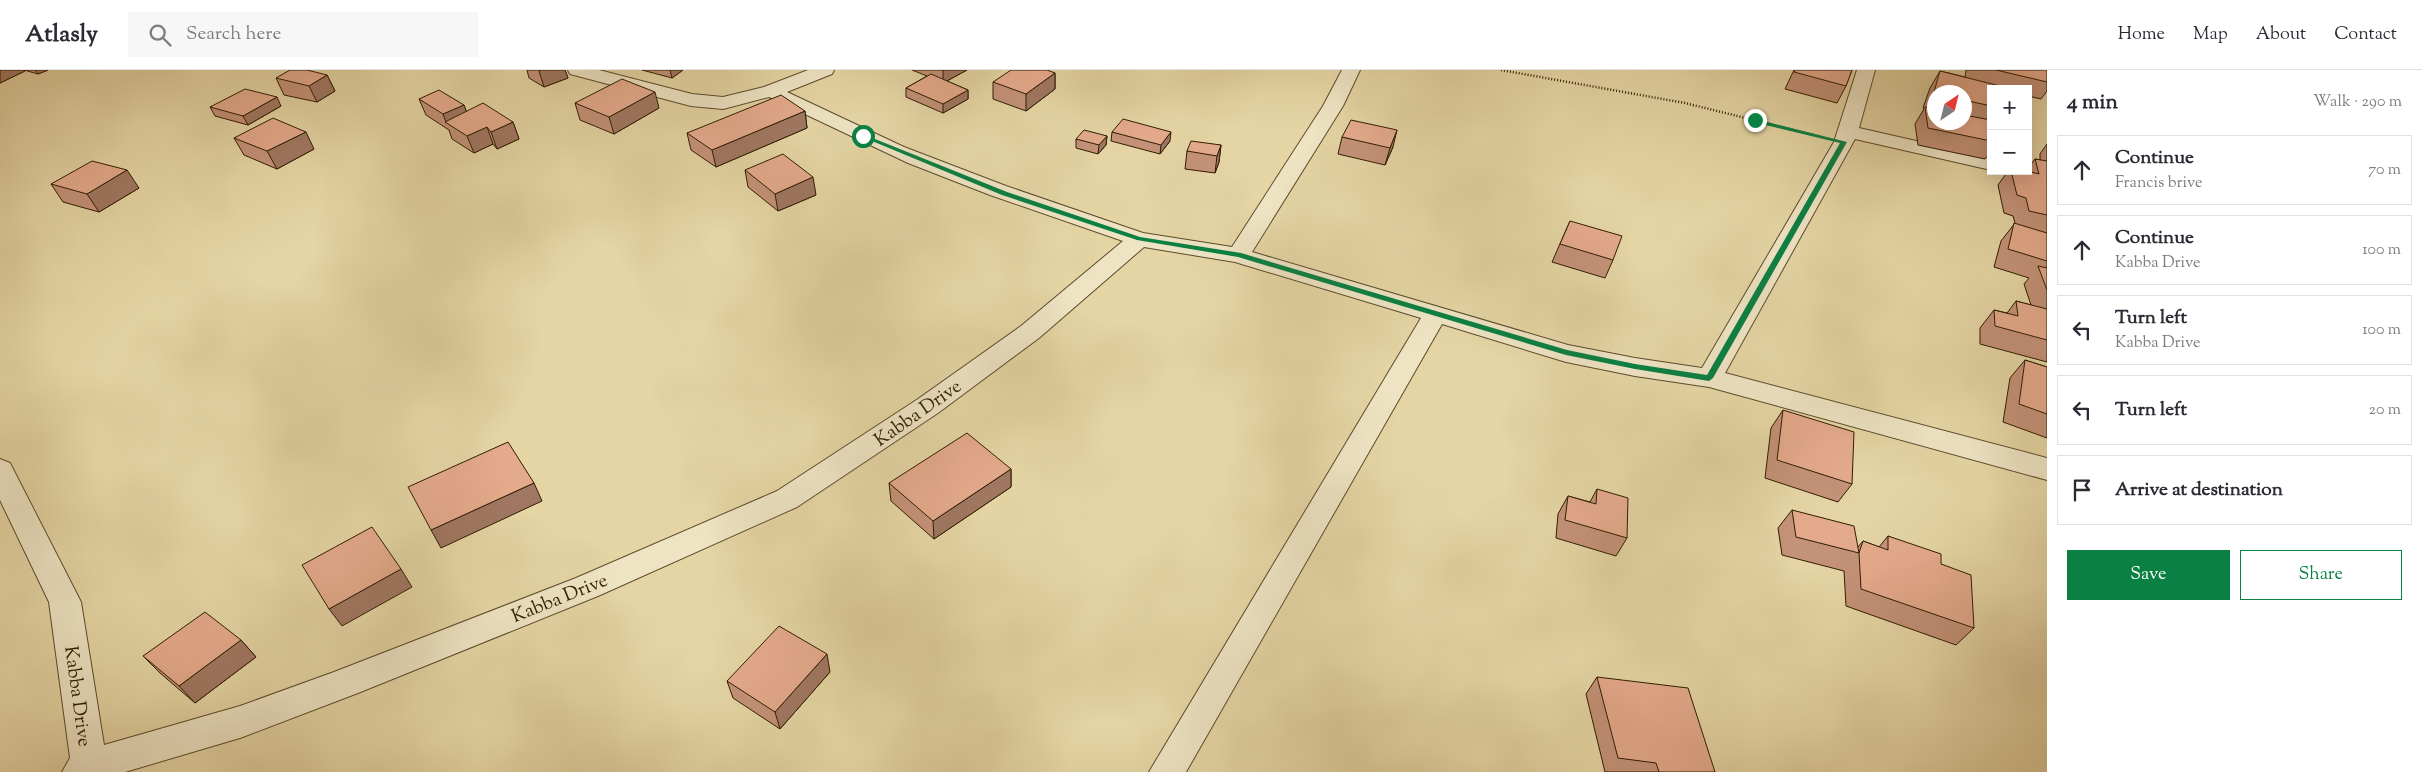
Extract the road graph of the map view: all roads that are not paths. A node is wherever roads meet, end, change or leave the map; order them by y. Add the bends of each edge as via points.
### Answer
1 (577, 70) edge
2 (825, 70) edge
3 (1351, 70) edge
4 (1866, 70) edge
5 (771, 91) junction
6 (1845, 137) junction
7 (1987, 163) edge
8 (1139, 239) junction
9 (1238, 255) junction
10 (1436, 315) junction
11 (1709, 378) junction
12 (2047, 469) edge
13 (0, 470) edge
14 (84, 769) edge
15 (1167, 772) edge

1 - 5 street via 691,100 723,103
2 - 5 street
3 - 9 street via 1333,106
4 - 6 street
5 - 8 street via 915,159 1005,194
6 - 7 street
6 - 11 street
8 - 9 street
8 - 14 street, Kabba Drive via 1030,332 928,406 787,498 587,587 346,683 240,722
9 - 10 street
10 - 11 street via 1566,353
10 - 15 street
11 - 12 street
13 - 14 street, Kabba Drive via 65,602

